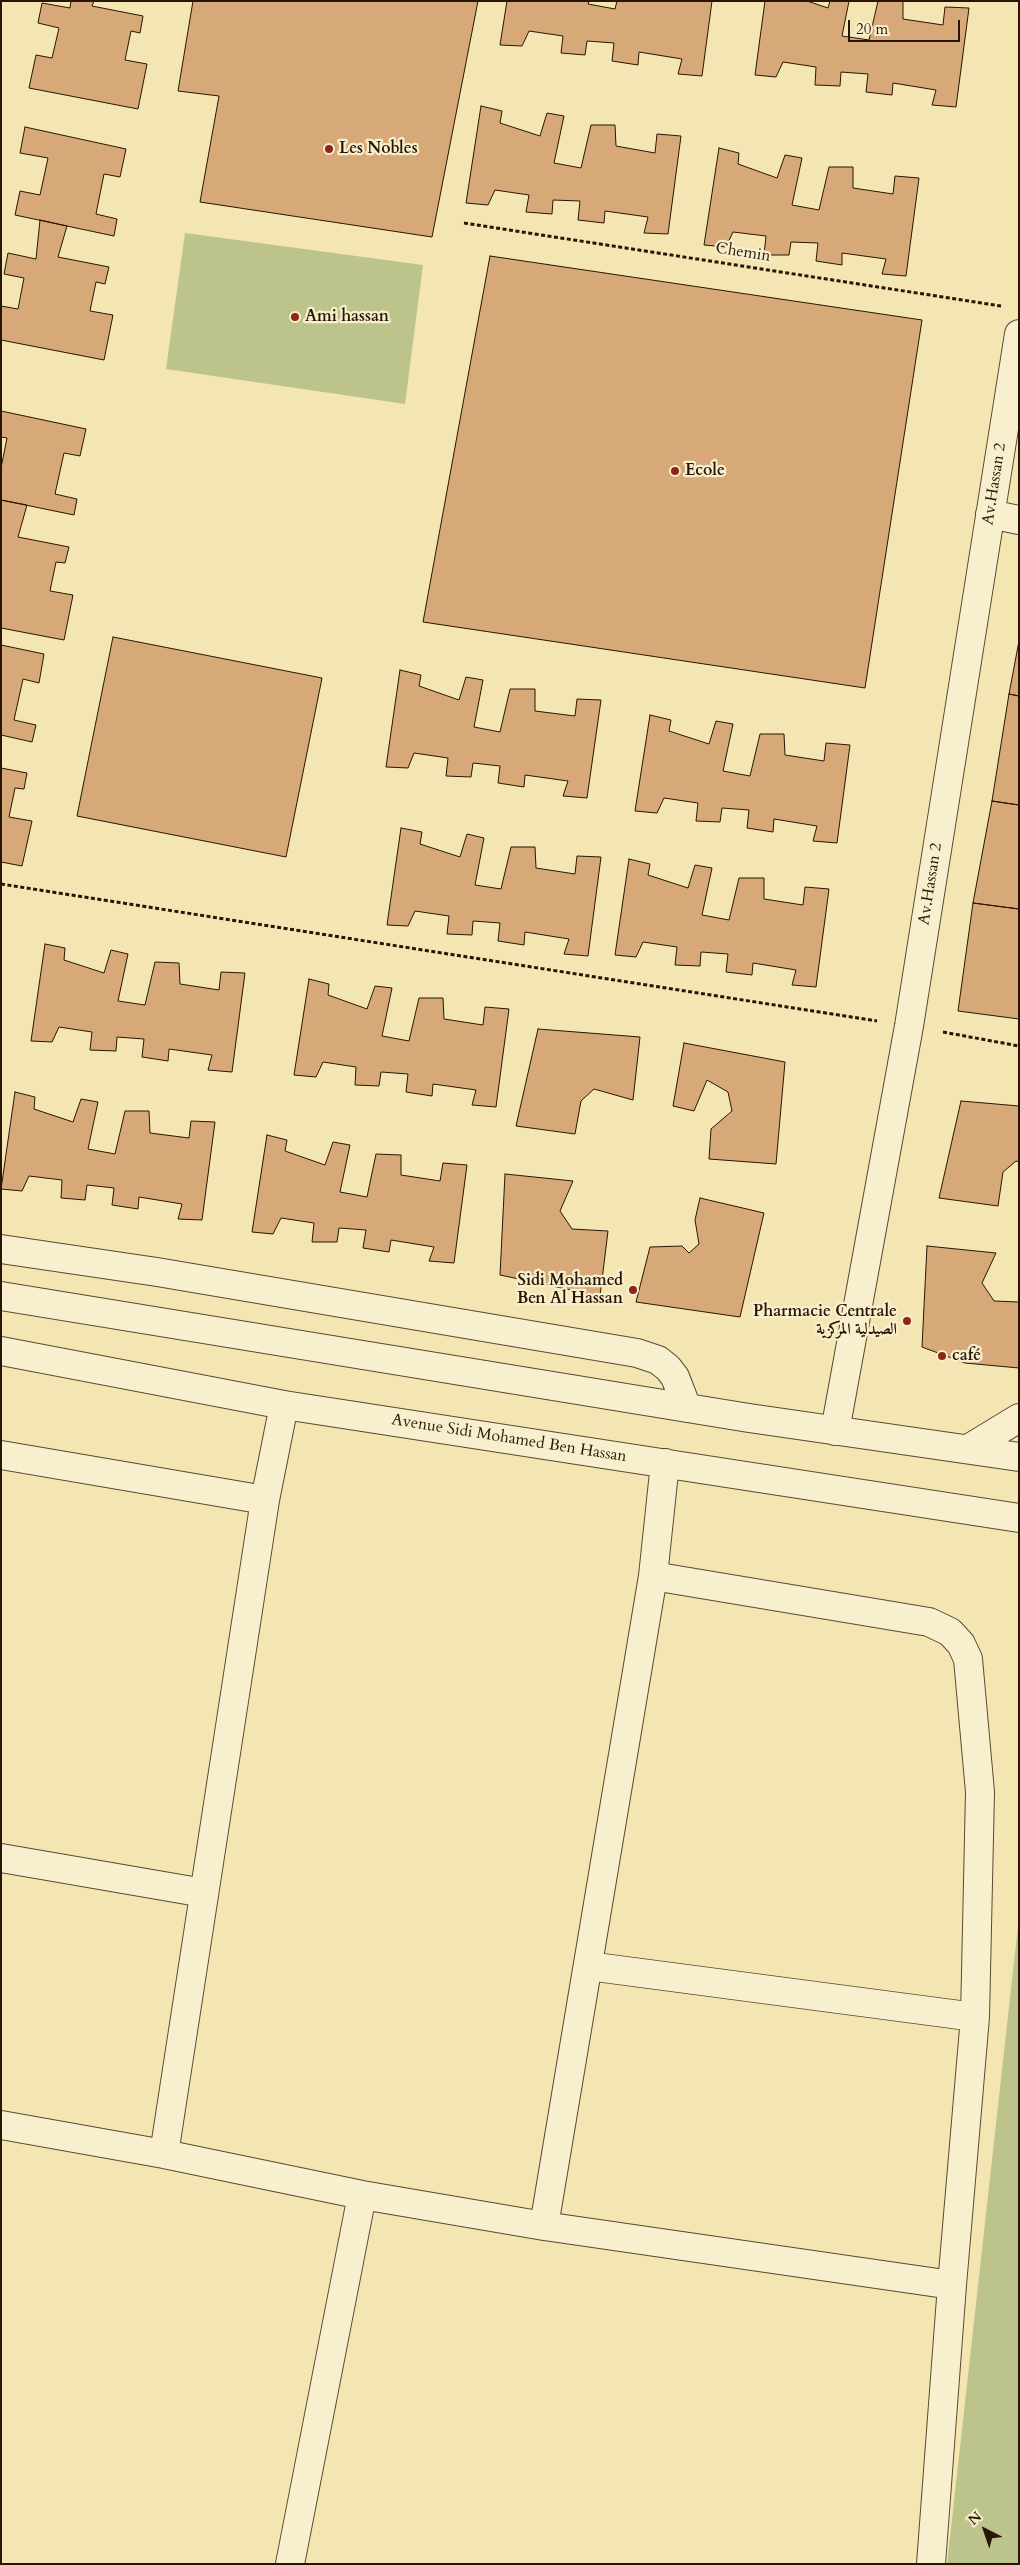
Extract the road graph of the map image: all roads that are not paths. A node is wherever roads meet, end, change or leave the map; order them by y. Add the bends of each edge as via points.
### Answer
1 (1019, 334) edge
2 (990, 514) junction
3 (1019, 520) edge
4 (1, 1249) edge
5 (1, 1296) edge
6 (1, 1351) edge
7 (284, 1405) junction
8 (688, 1408) junction
9 (1019, 1418) edge
10 (835, 1431) junction
11 (968, 1449) junction
12 (1, 1455) edge
13 (1019, 1457) edge
14 (666, 1462) junction
15 (265, 1500) junction
16 (1019, 1518) edge
17 (653, 1576) junction
18 (1, 1858) edge
19 (204, 1893) junction
20 (588, 1966) junction
21 (975, 2017) junction
22 (1, 2125) edge
23 (164, 2154) junction
24 (362, 2194) junction
25 (544, 2226) junction
26 (952, 2285) junction
27 (290, 2564) edge
28 (932, 2564) edge

1 - 2 street, Av.Hassan 2
2 - 3 street
2 - 10 street, Av.Hassan 2 via 909,1026
4 - 8 street via 637,1353 658,1360 668,1368 675,1376
5 - 8 street
6 - 7 street, Avenue Sidi Mohamed Ben Hassan
7 - 14 street, Avenue Sidi Mohamed Ben Hassan
7 - 15 street
8 - 10 street
9 - 11 street
10 - 11 street
11 - 13 street
12 - 15 street
14 - 16 street, Avenue Sidi Mohamed Ben Hassan
14 - 17 street
15 - 19 street
17 - 20 street
17 - 21 street via 929,1622 950,1632 961,1644 968,1659 980,1792
18 - 19 street
19 - 23 street
20 - 21 street
20 - 25 street
21 - 26 street
22 - 23 street
23 - 24 street
24 - 25 street
24 - 27 street
25 - 26 street
26 - 28 street

